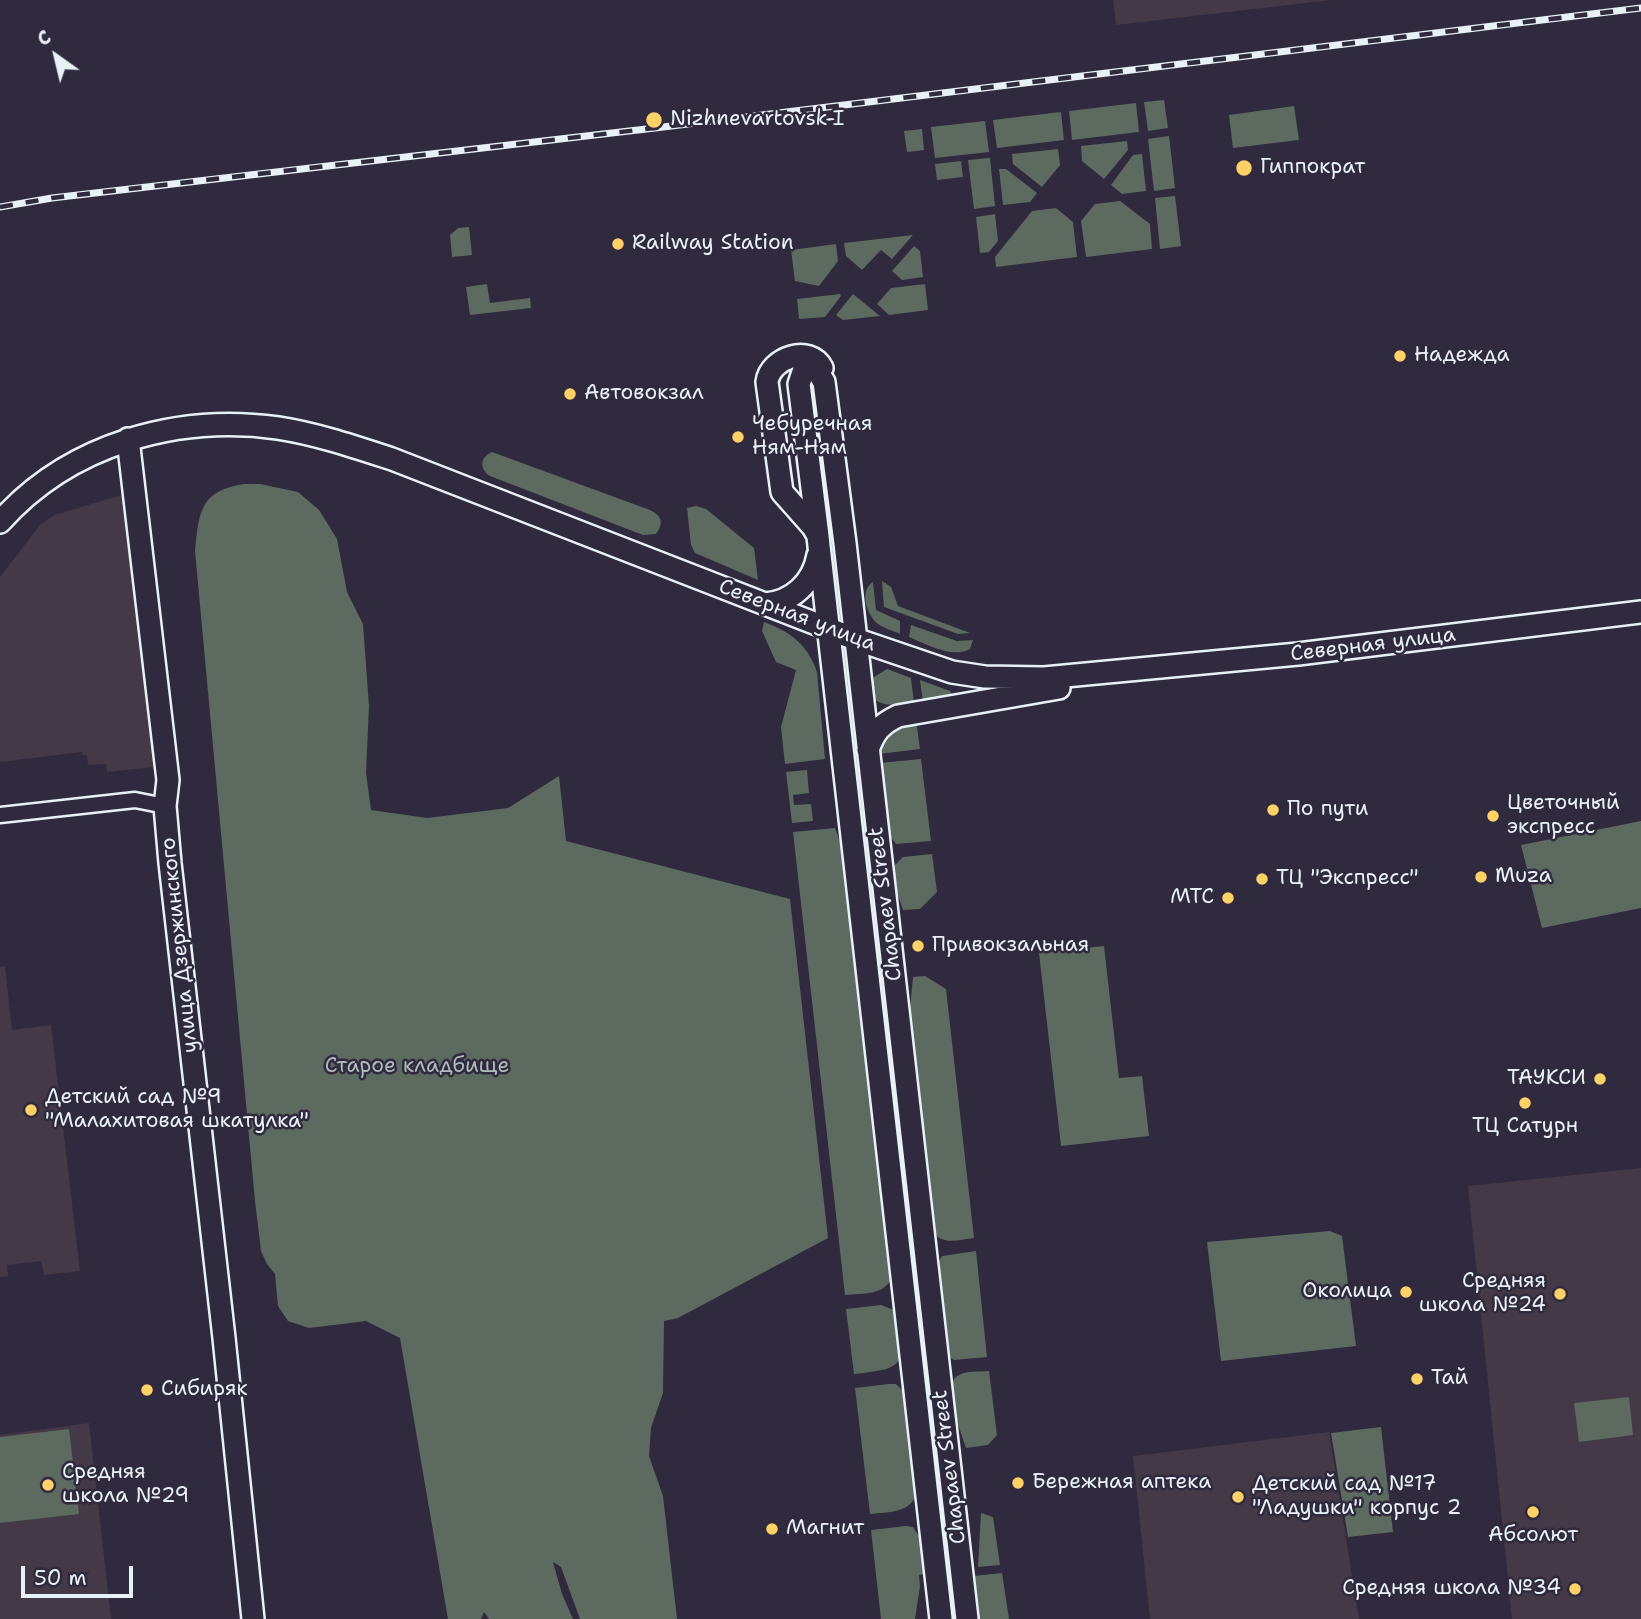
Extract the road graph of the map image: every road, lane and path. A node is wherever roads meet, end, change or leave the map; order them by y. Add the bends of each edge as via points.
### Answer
1 (824, 382) junction
2 (128, 439) junction
3 (0, 522) edge
4 (818, 541) junction
5 (765, 604) junction
6 (1641, 612) edge
7 (828, 628) junction
8 (855, 639) junction
9 (1209, 664) junction
10 (868, 750) junction
11 (165, 806) junction
12 (0, 815) edge
13 (909, 1111) junction
14 (884, 1114) junction
15 (253, 1619) edge
16 (941, 1619) edge
17 (967, 1619) edge

1 - 4 main road, Chapaev Street via 813,369 805,370 799,380
1 - 4 main road via 820,363 810,356 788,358 770,371 767,382 782,492 807,520
1 - 8 main road, Chapaev Street
2 - 3 main road, Северная улица via 59,472
2 - 5 main road, Северная улица via 205,425 255,425 314,435 423,470
2 - 11 main road, улица Дзержинского via 168,780
4 - 5 main road via 815,567 800,589 780,602
4 - 7 main road, Chapaev Street
5 - 7 main road, Северная улица
6 - 9 main road, Северная улица
7 - 8 main road, Северная улица
7 - 14 main road, Chapaev Street
8 - 9 main road, Северная улица via 932,666 985,677 1044,678
8 - 10 main road, Chapaev Street
9 - 10 main road via 908,713 881,726
10 - 13 main road, Chapaev Street
11 - 12 street via 135,800
11 - 15 main road, улица Дзержинского
13 - 14 main road
13 - 17 main road, Chapaev Street
14 - 16 main road, Chapaev Street

